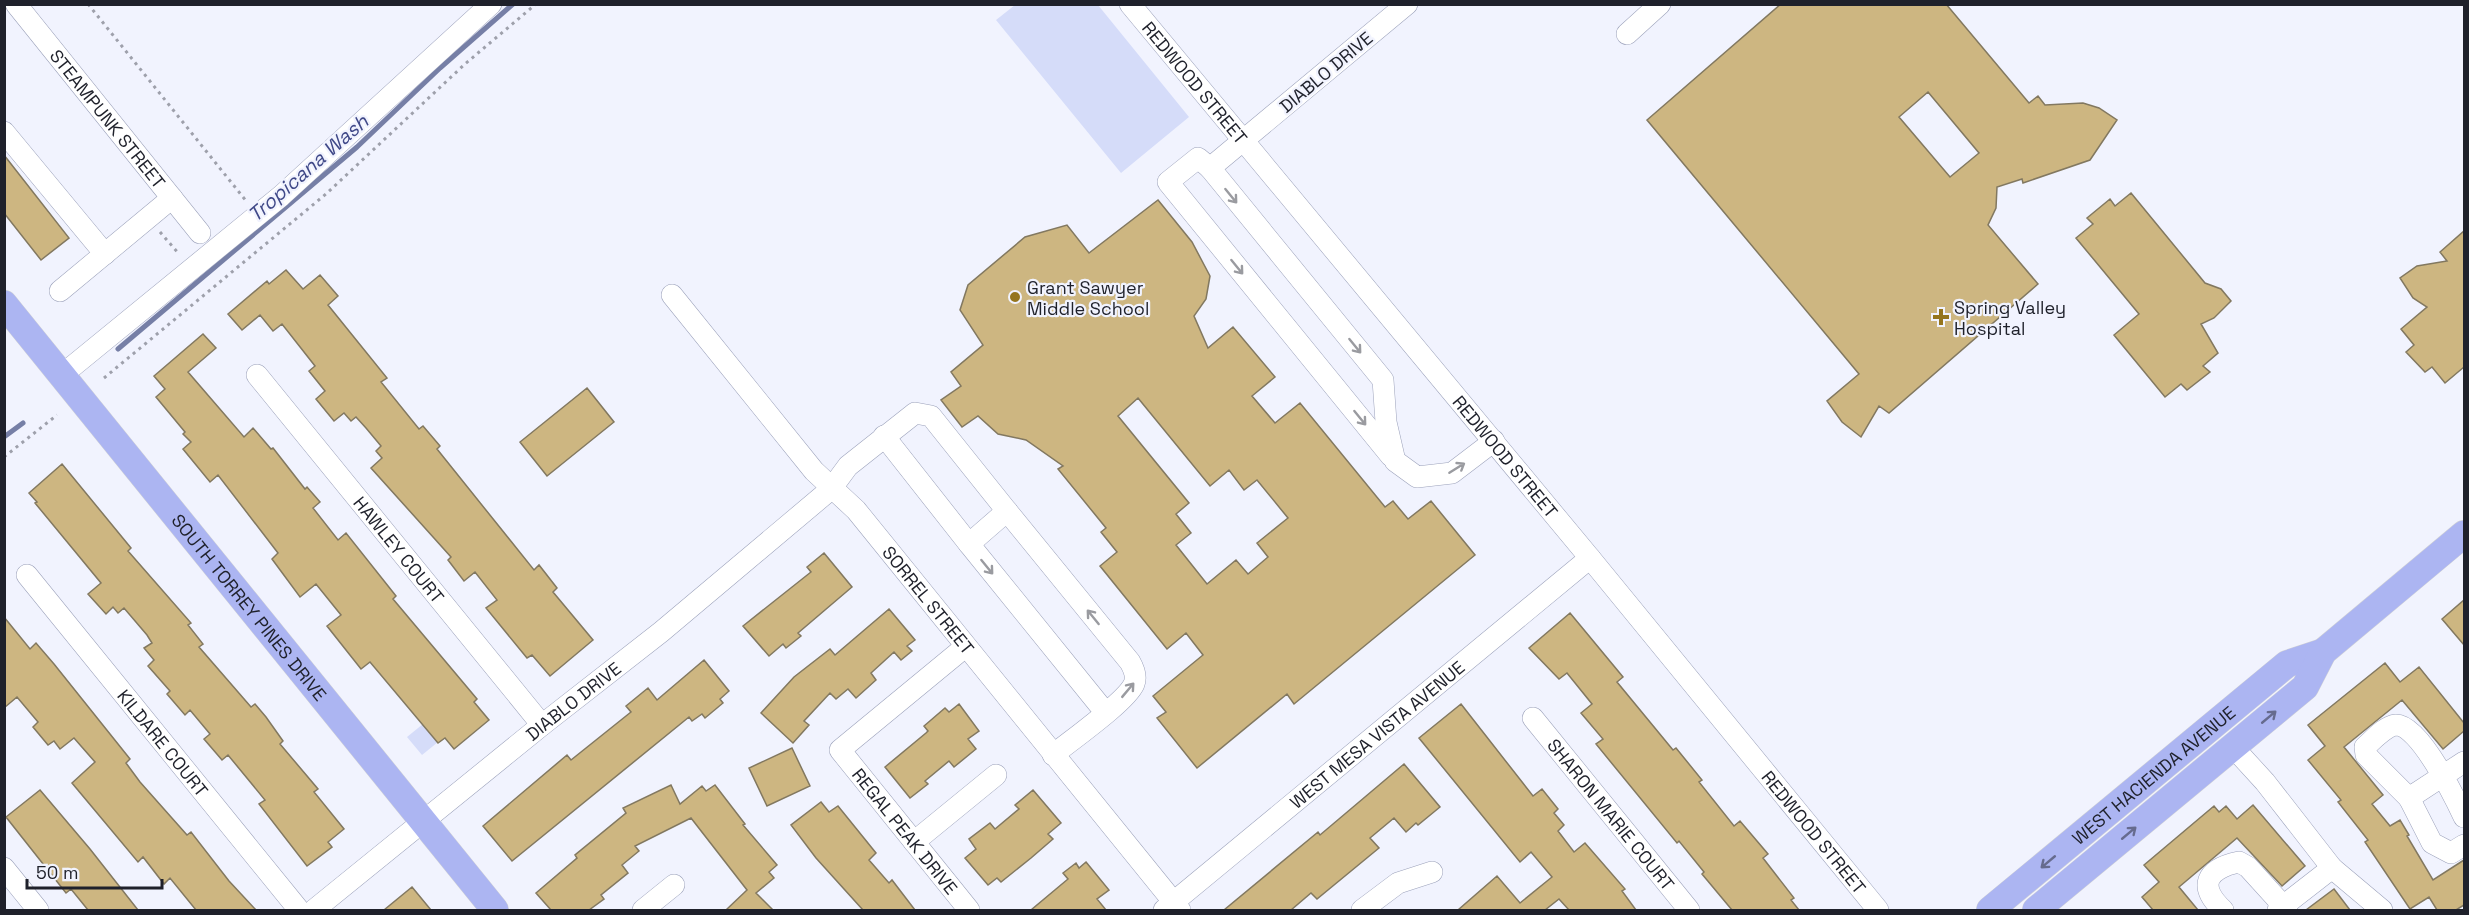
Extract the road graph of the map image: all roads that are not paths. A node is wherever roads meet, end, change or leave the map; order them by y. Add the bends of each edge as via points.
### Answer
1 (16, 4) edge
2 (491, 4) edge
3 (1130, 4) edge
4 (1407, 4) edge
5 (1660, 4) edge
6 (1627, 34) dead end
7 (4, 132) edge
8 (1245, 140) junction
9 (1210, 168) junction
10 (172, 198) junction
11 (200, 233) dead end
12 (105, 254) junction
13 (60, 291) dead end
14 (672, 295) dead end
15 (5, 304) edge
16 (62, 375) junction
17 (257, 375) dead end
18 (884, 436) junction
19 (1494, 441) junction
20 (1395, 461) junction
21 (831, 489) junction
22 (1007, 511) junction
23 (2464, 534) edge
24 (969, 544) junction
25 (1590, 558) junction
26 (27, 575) dead end
27 (966, 647) junction
28 (2324, 652) junction
29 (1105, 712) junction
30 (1533, 718) dead end
31 (542, 724) junction
32 (2233, 747) junction
33 (1053, 755) junction
34 (2464, 762) edge
35 (996, 775) dead end
36 (2444, 775) junction
37 (2409, 798) junction
38 (2464, 817) edge
39 (422, 821) junction
40 (914, 842) junction
41 (2464, 845) edge
42 (4, 868) edge
43 (2331, 868) junction
44 (1432, 872) dead end
45 (674, 885) dead end
46 (1172, 908) edge
47 (2283, 909) edge
48 (38, 910) edge
49 (299, 910) edge
50 (314, 910) edge
51 (495, 910) edge
52 (643, 910) edge
53 (969, 910) edge
54 (1362, 910) edge
55 (1689, 910) edge
56 (1878, 910) edge
57 (1990, 910) edge
58 (2036, 910) edge
59 (2223, 910) edge
60 (2382, 910) edge

1 - 10 street, STEAMPUNK STREET
2 - 16 street via 281,196
3 - 8 street, REDWOOD STREET
4 - 8 street, DIABLO DRIVE
5 - 6 street
7 - 12 street
8 - 9 street, DIABLO DRIVE
8 - 19 street, REDWOOD STREET
9 -> 20 street via 1383,380 1386,422
9 -> 20 street via 1198,158 1168,182
10 - 11 street, STEAMPUNK STREET
10 - 12 street
12 - 13 street
14 - 21 street, SORREL STREET
15 - 16 main road, SOUTH TORREY PINES DRIVE
16 - 39 main road, SOUTH TORREY PINES DRIVE
17 - 31 street, HAWLEY COURT
18 - 21 street, DIABLO DRIVE via 848,466
18 - 22 street, DIABLO DRIVE via 915,413 931,416
18 - 24 street
20 -> 19 street via 1417,477 1452,473
19 - 25 street, REDWOOD STREET
21 - 27 street, SORREL STREET via 856,510
21 - 31 street, DIABLO DRIVE via 661,632
22 - 24 street
29 -> 22 street, DIABLO DRIVE via 1133,685 1133,667
23 - 28 main road, WEST HACIENDA AVENUE
24 -> 29 street
25 - 46 street, WEST MESA VISTA AVENUE
25 - 56 street, REDWOOD STREET
26 - 49 street, KILDARE COURT
27 - 33 street, SORREL STREET
27 - 40 street, REGAL PEAK DRIVE via 840,750
32 -> 28 main road, WEST HACIENDA AVENUE via 2305,687
28 -> 57 main road, WEST HACIENDA AVENUE via 2287,664
29 - 33 street, DIABLO DRIVE
30 - 55 street, SHARON MARIE COURT
31 - 39 street, DIABLO DRIVE
32 - 43 street
58 -> 32 main road, WEST HACIENDA AVENUE
33 - 46 street, SORREL STREET
34 - 36 street
35 - 40 street
36 - 37 street
36 - 37 street via 2408,729 2390,726 2365,747 2366,755
36 - 38 street
37 - 41 street via 2439,849 2451,853
39 - 50 street, DIABLO DRIVE
39 - 51 main road, SOUTH TORREY PINES DRIVE
40 - 53 street, REGAL PEAK DRIVE
42 - 48 street
43 - 47 street
43 - 60 street
44 - 54 street via 1398,883
45 - 52 street
47 - 59 street via 2248,867 2238,862 2216,869 2209,880 2210,898

